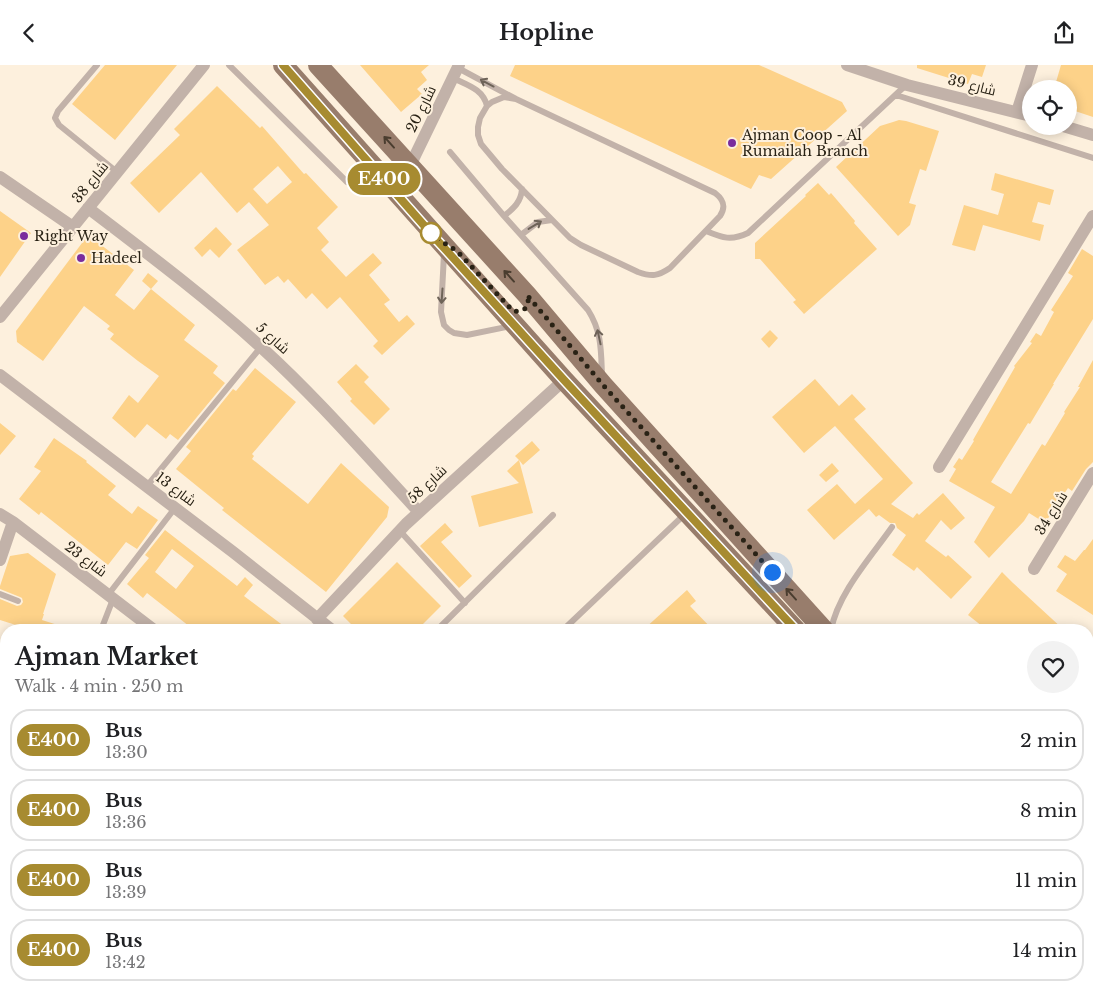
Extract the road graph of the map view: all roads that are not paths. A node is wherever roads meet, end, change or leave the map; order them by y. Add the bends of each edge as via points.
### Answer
1 (97, 65) edge
2 (204, 65) edge
3 (229, 65) edge
4 (283, 65) edge
5 (307, 65) edge
6 (318, 65) edge
7 (847, 65) edge
8 (1032, 65) edge
9 (456, 70) edge
10 (907, 85) junction
11 (896, 95) junction
12 (516, 99) junction
13 (488, 106) junction
14 (1017, 112) junction
15 (1022, 113) edge
16 (366, 116) junction
17 (1077, 130) edge
18 (1093, 135) edge
19 (450, 152) dead end
20 (1093, 157) edge
21 (410, 166) junction
22 (117, 172) junction
23 (0, 177) edge
24 (348, 182) dead end
25 (522, 189) junction
26 (88, 208) junction
27 (504, 216) junction
28 (1093, 216) edge
29 (552, 220) junction
30 (73, 227) junction
31 (706, 231) junction
32 (521, 235) junction
33 (440, 243) junction
34 (527, 295) junction
35 (0, 317) edge
36 (514, 325) junction
37 (261, 347) junction
38 (0, 375) edge
39 (564, 380) junction
40 (603, 385) junction
41 (939, 467) dead end
42 (1093, 473) edge
43 (147, 486) junction
44 (175, 507) junction
45 (419, 512) junction
46 (687, 513) junction
47 (0, 514) edge
48 (553, 515) dead end
49 (13, 522) junction
50 (892, 527) dead end
51 (400, 531) junction
52 (0, 560) edge
53 (1034, 569) dead end
54 (0, 594) edge
55 (110, 597) junction
56 (18, 601) dead end
57 (464, 603) junction
58 (317, 619) junction
59 (103, 624) edge
60 (146, 624) edge
61 (323, 624) edge
62 (443, 624) edge
63 (568, 624) edge
64 (790, 624) edge
65 (819, 624) edge
66 (833, 624) edge

1 - 22 lane via 55,118 59,125
2 - 22 street, شارع 38
3 - 24 lane
4 - 33 main road
5 - 16 main road
6 - 16 main road
7 - 10 street, شارع 39
8 - 14 street
12 -> 9 lane
9 - 13 lane via 483,95
9 - 21 street, شارع 20
10 - 11 lane
10 - 14 street, شارع 39
11 - 20 lane
11 - 31 lane via 748,233 725,238
12 - 13 lane via 498,99
12 - 31 lane via 715,193 724,203 724,210
13 - 25 lane via 478,127 481,144
14 - 15 street, شارع 39
21 -> 16 main road
17 - 18 street
19 - 27 lane
34 -> 21 main road
22 - 26 street, شارع 38
23 - 30 street
25 - 27 lane via 517,205
25 - 29 lane
26 - 30 street, شارع 38
26 - 37 street, شارع 5
27 - 32 lane
28 - 41 street
29 - 31 lane via 581,245 646,275 663,273 670,268
32 -> 29 lane via 538,222
30 - 35 street, شارع 38
40 -> 32 lane via 601,342 594,320
33 - 34 main road via 458,252 513,311 519,312 528,306
33 - 36 main road
33 -> 36 lane via 444,325 461,335
34 - 40 main road
36 - 39 main road
37 - 43 lane
37 - 45 street, شارع 5
38 - 43 street, شارع 13
39 - 45 street, شارع 58
39 - 46 main road
65 -> 40 main road
42 - 53 street, شارع 34
43 - 44 street, شارع 13
44 - 55 lane
44 - 58 street, شارع 13
45 - 51 street, شارع 58
46 - 63 lane
46 - 64 main road
47 - 49 street, شارع 23
48 - 57 lane
49 - 52 street
49 - 55 street, شارع 23
50 - 66 lane via 843,596
51 - 57 lane
51 - 58 street, شارع 58
54 - 56 lane
55 - 59 lane
55 - 60 street, شارع 23
57 - 62 lane
58 - 61 street, شارع 13

